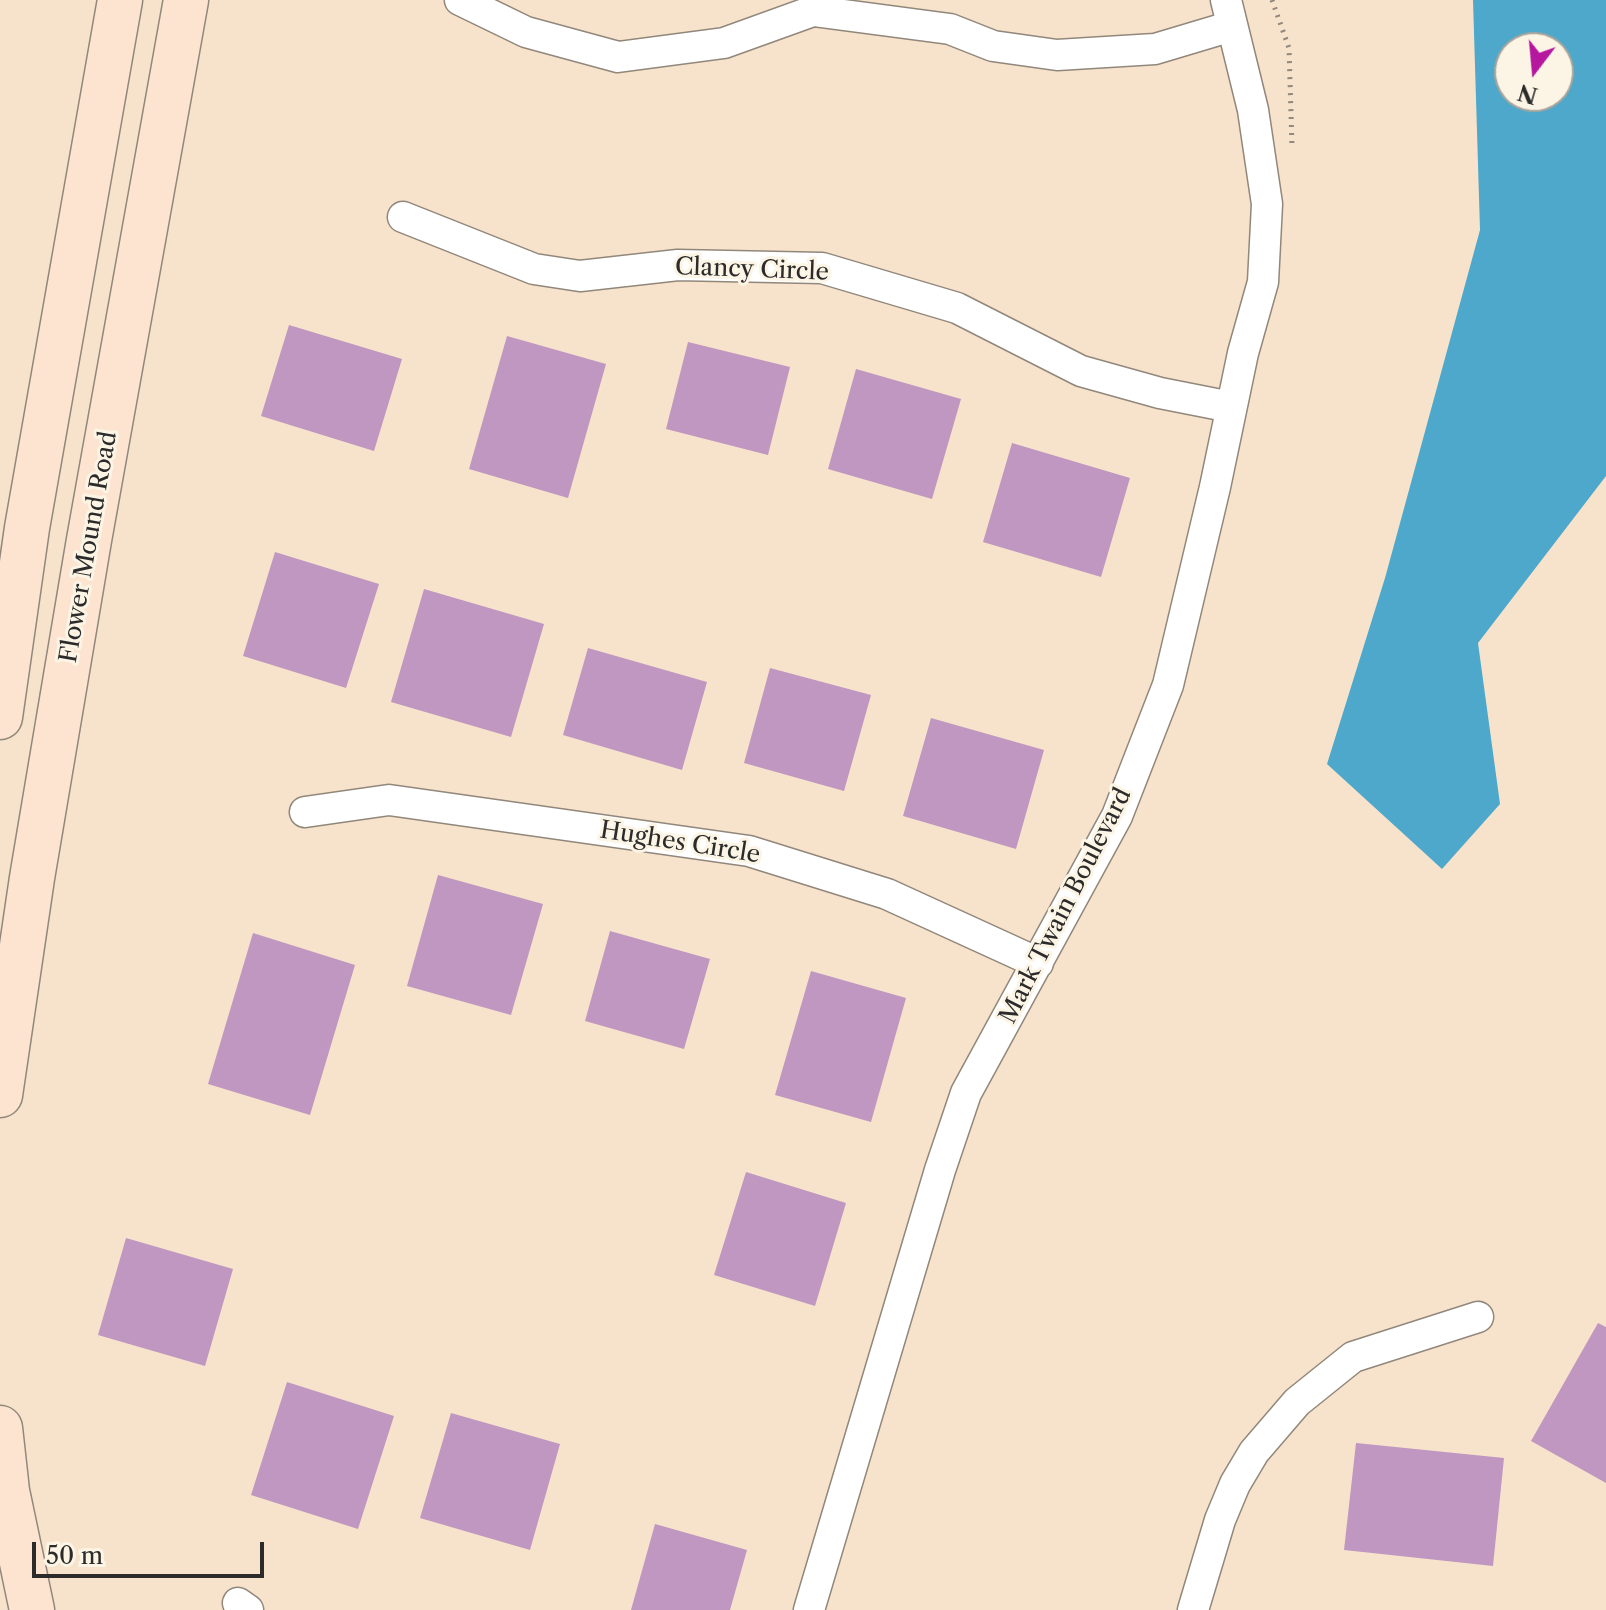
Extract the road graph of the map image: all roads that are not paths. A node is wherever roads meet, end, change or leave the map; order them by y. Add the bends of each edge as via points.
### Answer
1 (120, 0) edge
2 (186, 0) edge
3 (460, 0) edge
4 (913, 0) edge
5 (820, 5) edge
6 (1229, 13) edge
7 (950, 29) junction
8 (403, 217) dead end
9 (1231, 407) junction
10 (0, 717) edge
11 (305, 812) dead end
12 (1038, 963) junction
13 (0, 1095) edge
14 (1478, 1317) dead end
15 (0, 1428) edge
16 (4, 1491) edge
17 (32, 1610) edge
18 (809, 1610) edge
19 (1193, 1610) edge

1 - 10 main road via 27,528
2 - 13 main road, Flower Mound Road via 89,540
3 - 5 street via 526,32 618,57 724,43
4 - 7 street
5 - 7 street
6 - 7 street via 1155,49 1057,55 993,46
6 - 9 street, Mark Twain Boulevard via 1253,110 1267,204 1263,282
8 - 9 street, Clancy Circle via 534,269 580,276 678,265 822,268 957,308 1081,371
9 - 12 street, Mark Twain Boulevard via 1168,685 1117,816
11 - 12 street, Hughes Circle via 389,800 749,851 887,894
12 - 18 street, Mark Twain Boulevard via 966,1093
14 - 19 street via 1353,1357 1297,1402 1254,1452 1235,1484
15 - 16 main road
16 - 17 main road

